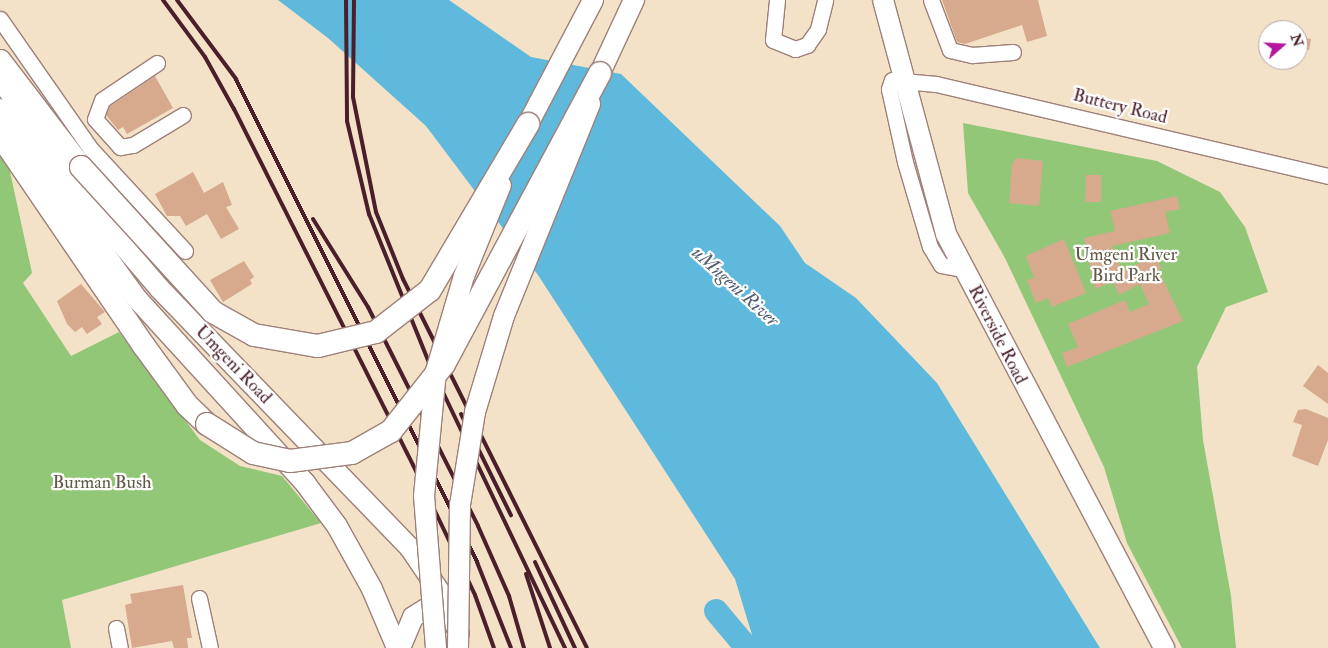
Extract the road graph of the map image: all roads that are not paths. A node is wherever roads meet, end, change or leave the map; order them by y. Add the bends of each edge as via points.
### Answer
1 (593, 0) edge
2 (634, 0) edge
3 (777, 0) edge
4 (825, 0) edge
5 (883, 0) edge
6 (931, 0) edge
7 (0, 18) edge
8 (1013, 52) dead end
9 (0, 61) edge
10 (158, 63) dead end
11 (600, 74) junction
12 (901, 78) junction
13 (0, 79) edge
14 (0, 109) edge
15 (183, 116) dead end
16 (528, 124) junction
17 (0, 135) edge
18 (106, 135) junction
19 (86, 158) junction
20 (1328, 176) edge
21 (185, 251) dead end
22 (199, 598) dead end
23 (444, 598) junction
24 (116, 628) dead end
25 (120, 648) edge
26 (210, 648) edge
27 (398, 648) edge
28 (436, 648) edge
29 (458, 648) edge
30 (464, 648) edge
31 (1164, 648) edge

1 - 16 main road
2 - 11 main road
3 - 4 street via 773,40 795,49 807,45 818,29
5 - 12 main road, Riverside Road
6 - 8 street via 950,50 972,55
7 - 19 street
9 - 19 highway
10 - 18 street via 98,105 95,120
11 - 17 highway, bridge via 435,380 391,431 343,456 317,461 272,458 237,445 208,424 171,383
11 - 29 main road, bridge via 580,135 504,316 475,412 460,505
12 - 20 street, Buttery Road via 1076,114
12 - 31 main road, Riverside Road via 933,198 963,269
13 - 23 main road, Umgeni Road via 102,221 160,289 387,522
14 - 27 main road, Umgeni Road via 138,300 305,483 337,526 372,589
15 - 18 street via 133,145 116,146
16 - 19 highway, bridge via 439,277 420,300 376,332 318,346 254,335 213,312
16 - 28 main road, bridge via 464,276 436,371 424,496
18 - 19 street
19 - 21 street
22 - 26 street
23 - 27 main road via 413,617
23 - 30 main road, Umgeni Road
24 - 25 street

